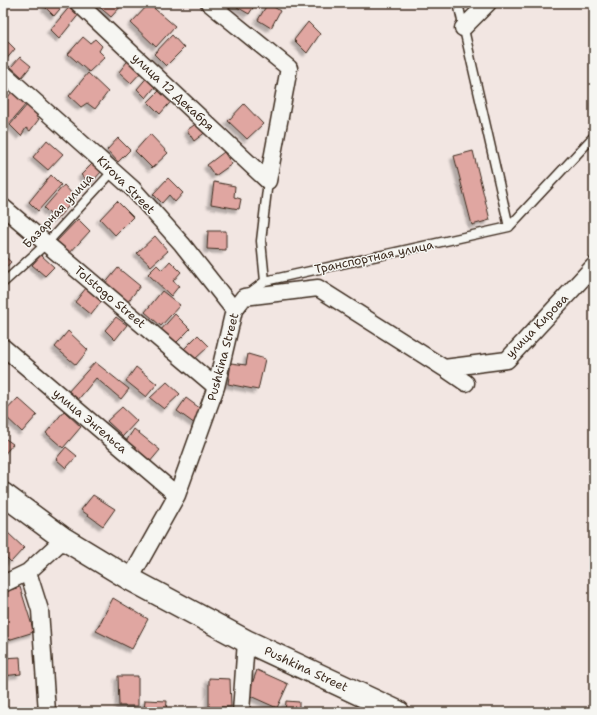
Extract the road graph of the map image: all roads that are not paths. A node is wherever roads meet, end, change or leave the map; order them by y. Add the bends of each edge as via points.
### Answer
1 (78, 3) edge
2 (209, 3) edge
3 (458, 3) edge
4 (488, 3) edge
5 (463, 28) junction
6 (3, 73) edge
7 (594, 136) edge
8 (113, 171) junction
9 (268, 181) junction
10 (3, 207) edge
11 (509, 227) junction
12 (46, 244) junction
13 (594, 266) edge
14 (265, 281) junction
15 (3, 283) edge
16 (244, 297) junction
17 (234, 310) junction
18 (3, 347) edge
19 (444, 368) junction
20 (466, 383) dead end
21 (216, 387) junction
22 (3, 494) edge
23 (178, 495) junction
24 (64, 539) junction
25 (28, 572) junction
26 (130, 579) junction
27 (3, 584) edge
28 (246, 641) junction
29 (47, 712) edge
30 (241, 712) edge
31 (398, 712) edge

1 - 9 street, улица 12 Декабря
2 - 9 street via 289,68
3 - 5 lane
4 - 5 street
5 - 11 lane
6 - 8 street, Kirova Street
7 - 11 lane
8 - 12 lane, Базарная улица
8 - 17 street, Kirova Street via 133,189 182,244
9 - 14 lane via 262,241
10 - 12 street, Tolstogo Street
11 - 14 lane, Транспортная улица
12 - 15 lane, Базарная улица
12 - 21 street, Tolstogo Street
13 - 19 street, улица Кирова via 507,360
14 - 16 lane, Транспортная улица
16 - 17 street, Pushkina Street
16 - 19 street via 318,288
17 - 21 street, Pushkina Street
18 - 23 street, улица Энгельса
19 - 20 street
21 - 23 street, Pushkina Street
22 - 24 street, Pushkina Street
23 - 26 street, Pushkina Street
24 - 25 street
24 - 26 street, Pushkina Street
25 - 27 street
25 - 29 street via 40,610
26 - 28 street, Pushkina Street
28 - 30 street
28 - 31 street, Pushkina Street

